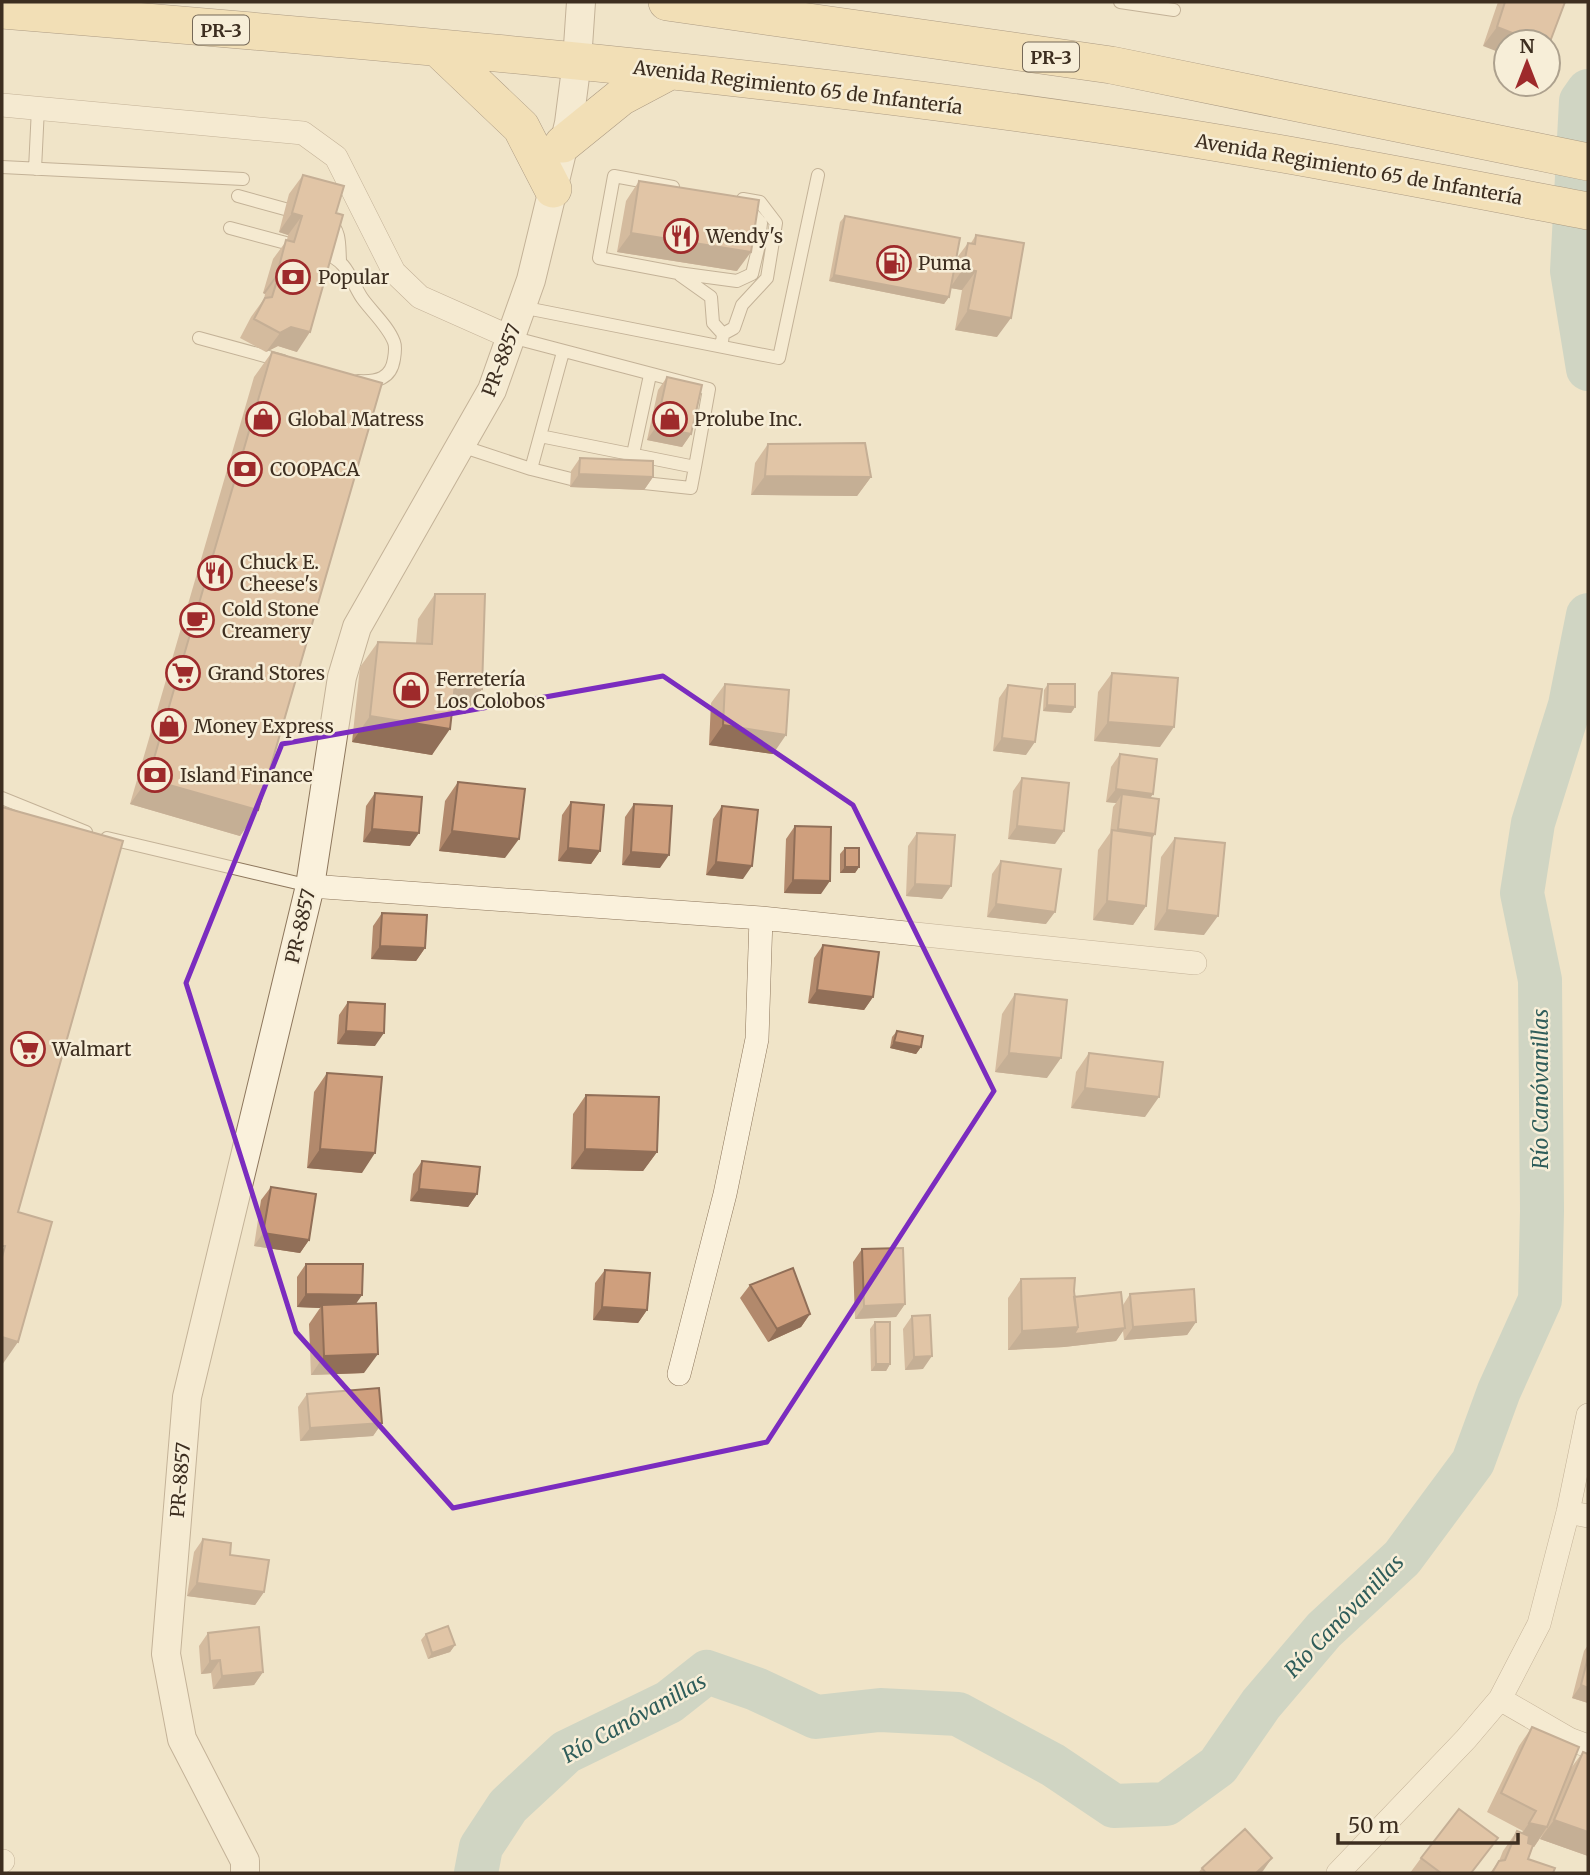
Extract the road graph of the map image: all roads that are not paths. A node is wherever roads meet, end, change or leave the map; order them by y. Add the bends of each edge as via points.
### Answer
1 (581, 2) edge
2 (667, 2) edge
3 (1121, 2) edge
4 (2, 10) edge
5 (1174, 10) dead end
6 (439, 49) junction
7 (577, 61) junction
8 (670, 71) junction
9 (2, 105) edge
10 (38, 108) junction
11 (563, 144) junction
12 (1588, 162) edge
13 (2, 167) edge
14 (35, 169) junction
15 (818, 175) dead end
16 (243, 179) dead end
17 (653, 183) junction
18 (680, 188) edge
19 (553, 189) junction
20 (238, 196) dead end
21 (733, 197) edge
22 (670, 199) edge
23 (724, 208) edge
24 (285, 209) dead end
25 (1588, 211) edge
26 (326, 221) edge
27 (230, 228) dead end
28 (286, 243) edge
29 (324, 253) edge
30 (340, 260) junction
31 (678, 273) junction
32 (521, 307) junction
33 (510, 337) junction
34 (199, 338) dead end
35 (722, 340) junction
36 (563, 352) junction
37 (291, 363) edge
38 (650, 375) junction
39 (344, 378) edge
40 (540, 436) junction
41 (461, 446) junction
42 (633, 454) junction
43 (695, 467) junction
44 (531, 469) junction
45 (571, 479) dead end
46 (644, 483) edge
47 (2, 798) edge
48 (310, 886) junction
49 (761, 918) junction
50 (1195, 963) dead end
51 (679, 1374) dead end
52 (1588, 1415) edge
53 (1578, 1514) edge
54 (1500, 1699) junction
55 (1588, 1746) edge
56 (1345, 1871) edge
57 (245, 1873) edge

1 - 7 street, PR-8857
2 - 12 main road, PR-3 via 1111,65
3 - 5 lane
4 - 6 main road, Avenida Regimiento 65 de Infantería / PR-3
6 - 7 main road, Avenida Regimiento 65 de Infantería / PR-3
6 - 19 main road via 521,127
7 - 8 main road, Avenida Regimiento 65 de Infantería / PR-3
7 - 11 street, PR-8857
8 - 11 main road via 621,97
8 - 25 main road, Avenida Regimiento 65 de Infantería / PR-3 via 1100,124
9 - 10 street
10 - 14 lane
10 - 33 street via 303,133 336,157 394,272 420,297
11 - 19 street, PR-8857
13 - 14 lane
14 - 16 lane
15 - 35 lane via 779,358
17 - 18 lane
17 - 22 lane
17 - 31 lane via 614,176 599,258
19 - 32 street, PR-8857
20 - 24 lane
21 - 35 lane via 760,202 776,223 767,278 742,305 734,328
23 - 31 lane via 752,213 761,223 752,274 737,281
26 - 30 lane via 338,234
27 - 28 lane
29 - 30 lane
30 - 39 lane via 396,351 384,379
31 - 35 lane via 711,296 713,323
32 - 33 street, PR-8857
32 - 35 lane
33 - 36 lane
33 - 41 street, PR-8857 via 492,390
34 - 37 lane
36 - 38 lane
36 - 40 lane
38 - 42 lane
38 - 43 lane via 709,389
40 - 42 lane
40 - 44 lane
41 - 44 lane
41 - 48 street, PR-8857 via 357,627 342,677
42 - 43 lane
43 - 46 lane via 691,488
44 - 45 lane
47 - 48 lane via 90,834
48 - 49 street
48 - 57 street, PR-8857 via 187,1396 166,1654 182,1739 246,1861
49 - 50 street
49 - 51 street via 757,1039 725,1194
52 - 53 street
53 - 54 street via 1539,1624
54 - 55 street
54 - 56 street

